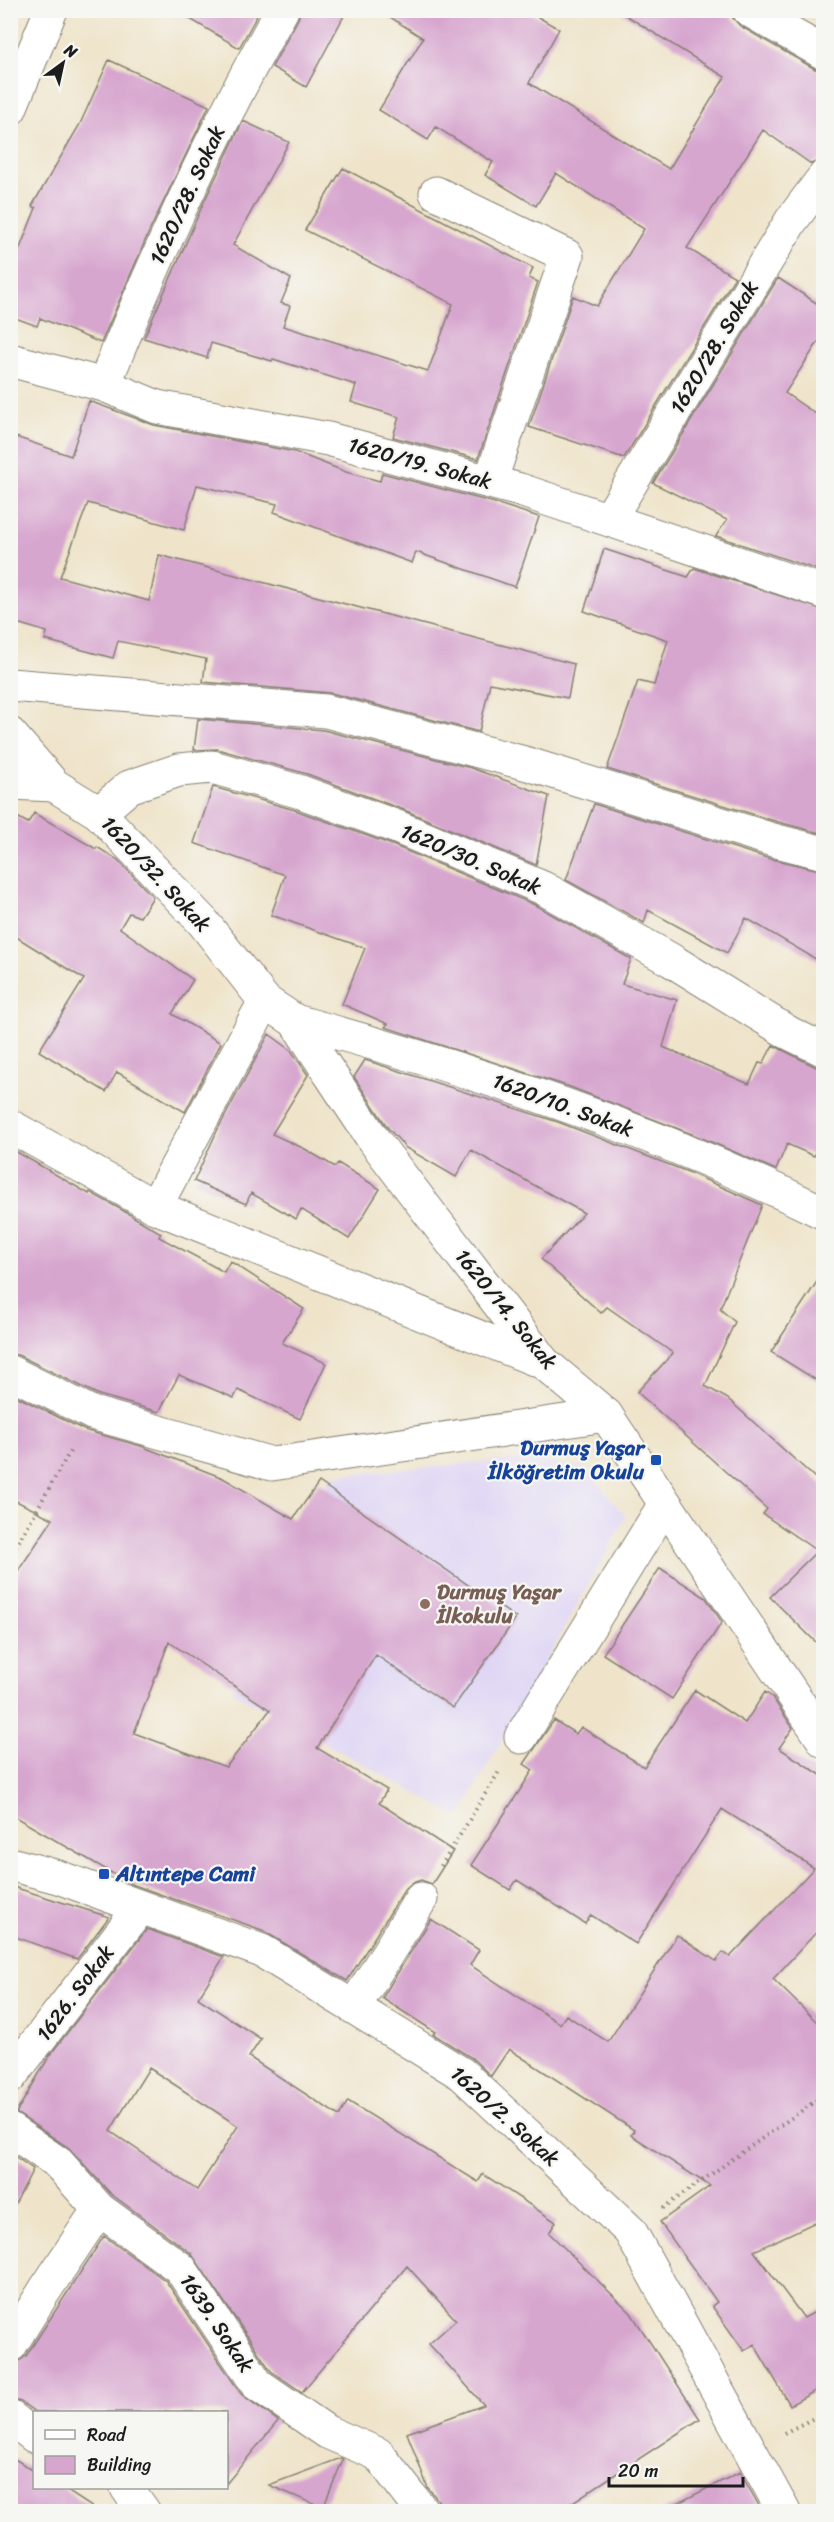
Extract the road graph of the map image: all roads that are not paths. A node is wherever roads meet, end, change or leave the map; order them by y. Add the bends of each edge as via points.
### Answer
1 (51, 10) edge
2 (282, 10) edge
3 (749, 10) edge
4 (824, 53) edge
5 (10, 110) edge
6 (824, 177) edge
7 (436, 193) dead end
8 (10, 360) edge
9 (104, 385) junction
10 (490, 482) junction
11 (609, 519) junction
12 (824, 592) edge
13 (10, 685) edge
14 (10, 734) edge
15 (10, 783) edge
16 (54, 785) junction
17 (99, 813) junction
18 (824, 853) edge
19 (265, 1001) junction
20 (295, 1021) junction
21 (824, 1050) edge
22 (10, 1126) edge
23 (155, 1207) junction
24 (824, 1213) edge
25 (544, 1363) junction
26 (10, 1372) edge
27 (606, 1415) junction
28 (665, 1504) junction
29 (521, 1737) road end
30 (824, 1741) edge
31 (10, 1864) edge
32 (421, 1899) road end
33 (140, 1908) junction
34 (354, 2007) junction
35 (10, 2077) edge
36 (10, 2130) edge
37 (99, 2209) junction
38 (10, 2346) edge
39 (10, 2417) edge
40 (33, 2435) edge
41 (128, 2489) edge
42 (144, 2511) edge
43 (423, 2511) edge
44 (784, 2511) edge

1 - 5 street
2 - 9 street, 1620/28. Sokak via 239,86 147,278
3 - 4 street
6 - 11 street, 1620/28. Sokak via 790,221
7 - 10 street via 567,256
8 - 9 street, 1620/19. Sokak
9 - 10 street, 1620/19. Sokak via 157,407 328,439
10 - 11 street, 1620/19. Sokak
11 - 12 street, 1620/19. Sokak
13 - 18 street via 326,711 528,764
14 - 16 street, 1620/32. Sokak
15 - 16 street
16 - 17 street, 1620/32. Sokak
17 - 19 street, 1620/32. Sokak via 203,922
17 - 21 street, 1620/30. Sokak via 129,787 179,771 212,767 301,792 543,888
19 - 20 street, 1620/32. Sokak
19 - 23 street
20 - 24 street, 1620/10. Sokak via 470,1072 671,1144
20 - 25 street, 1620/14. Sokak via 373,1139
22 - 23 street
23 - 25 street
25 - 27 street, 1620/14. Sokak
26 - 27 street via 92,1413 272,1464
27 - 28 street, 1620/14. Sokak
28 - 29 street
28 - 30 street, 1620/14. Sokak
31 - 33 street, 1620/2. Sokak via 58,1877
32 - 34 street
33 - 34 street, 1620/2. Sokak via 262,1951
33 - 35 street, 1626. Sokak
34 - 44 street, 1620/2. Sokak via 462,2074 630,2231
36 - 37 street, 1639. Sokak via 58,2163
37 - 38 street
37 - 43 street, 1639. Sokak via 180,2268 257,2384 327,2432 378,2454
39 - 40 street
41 - 42 street

